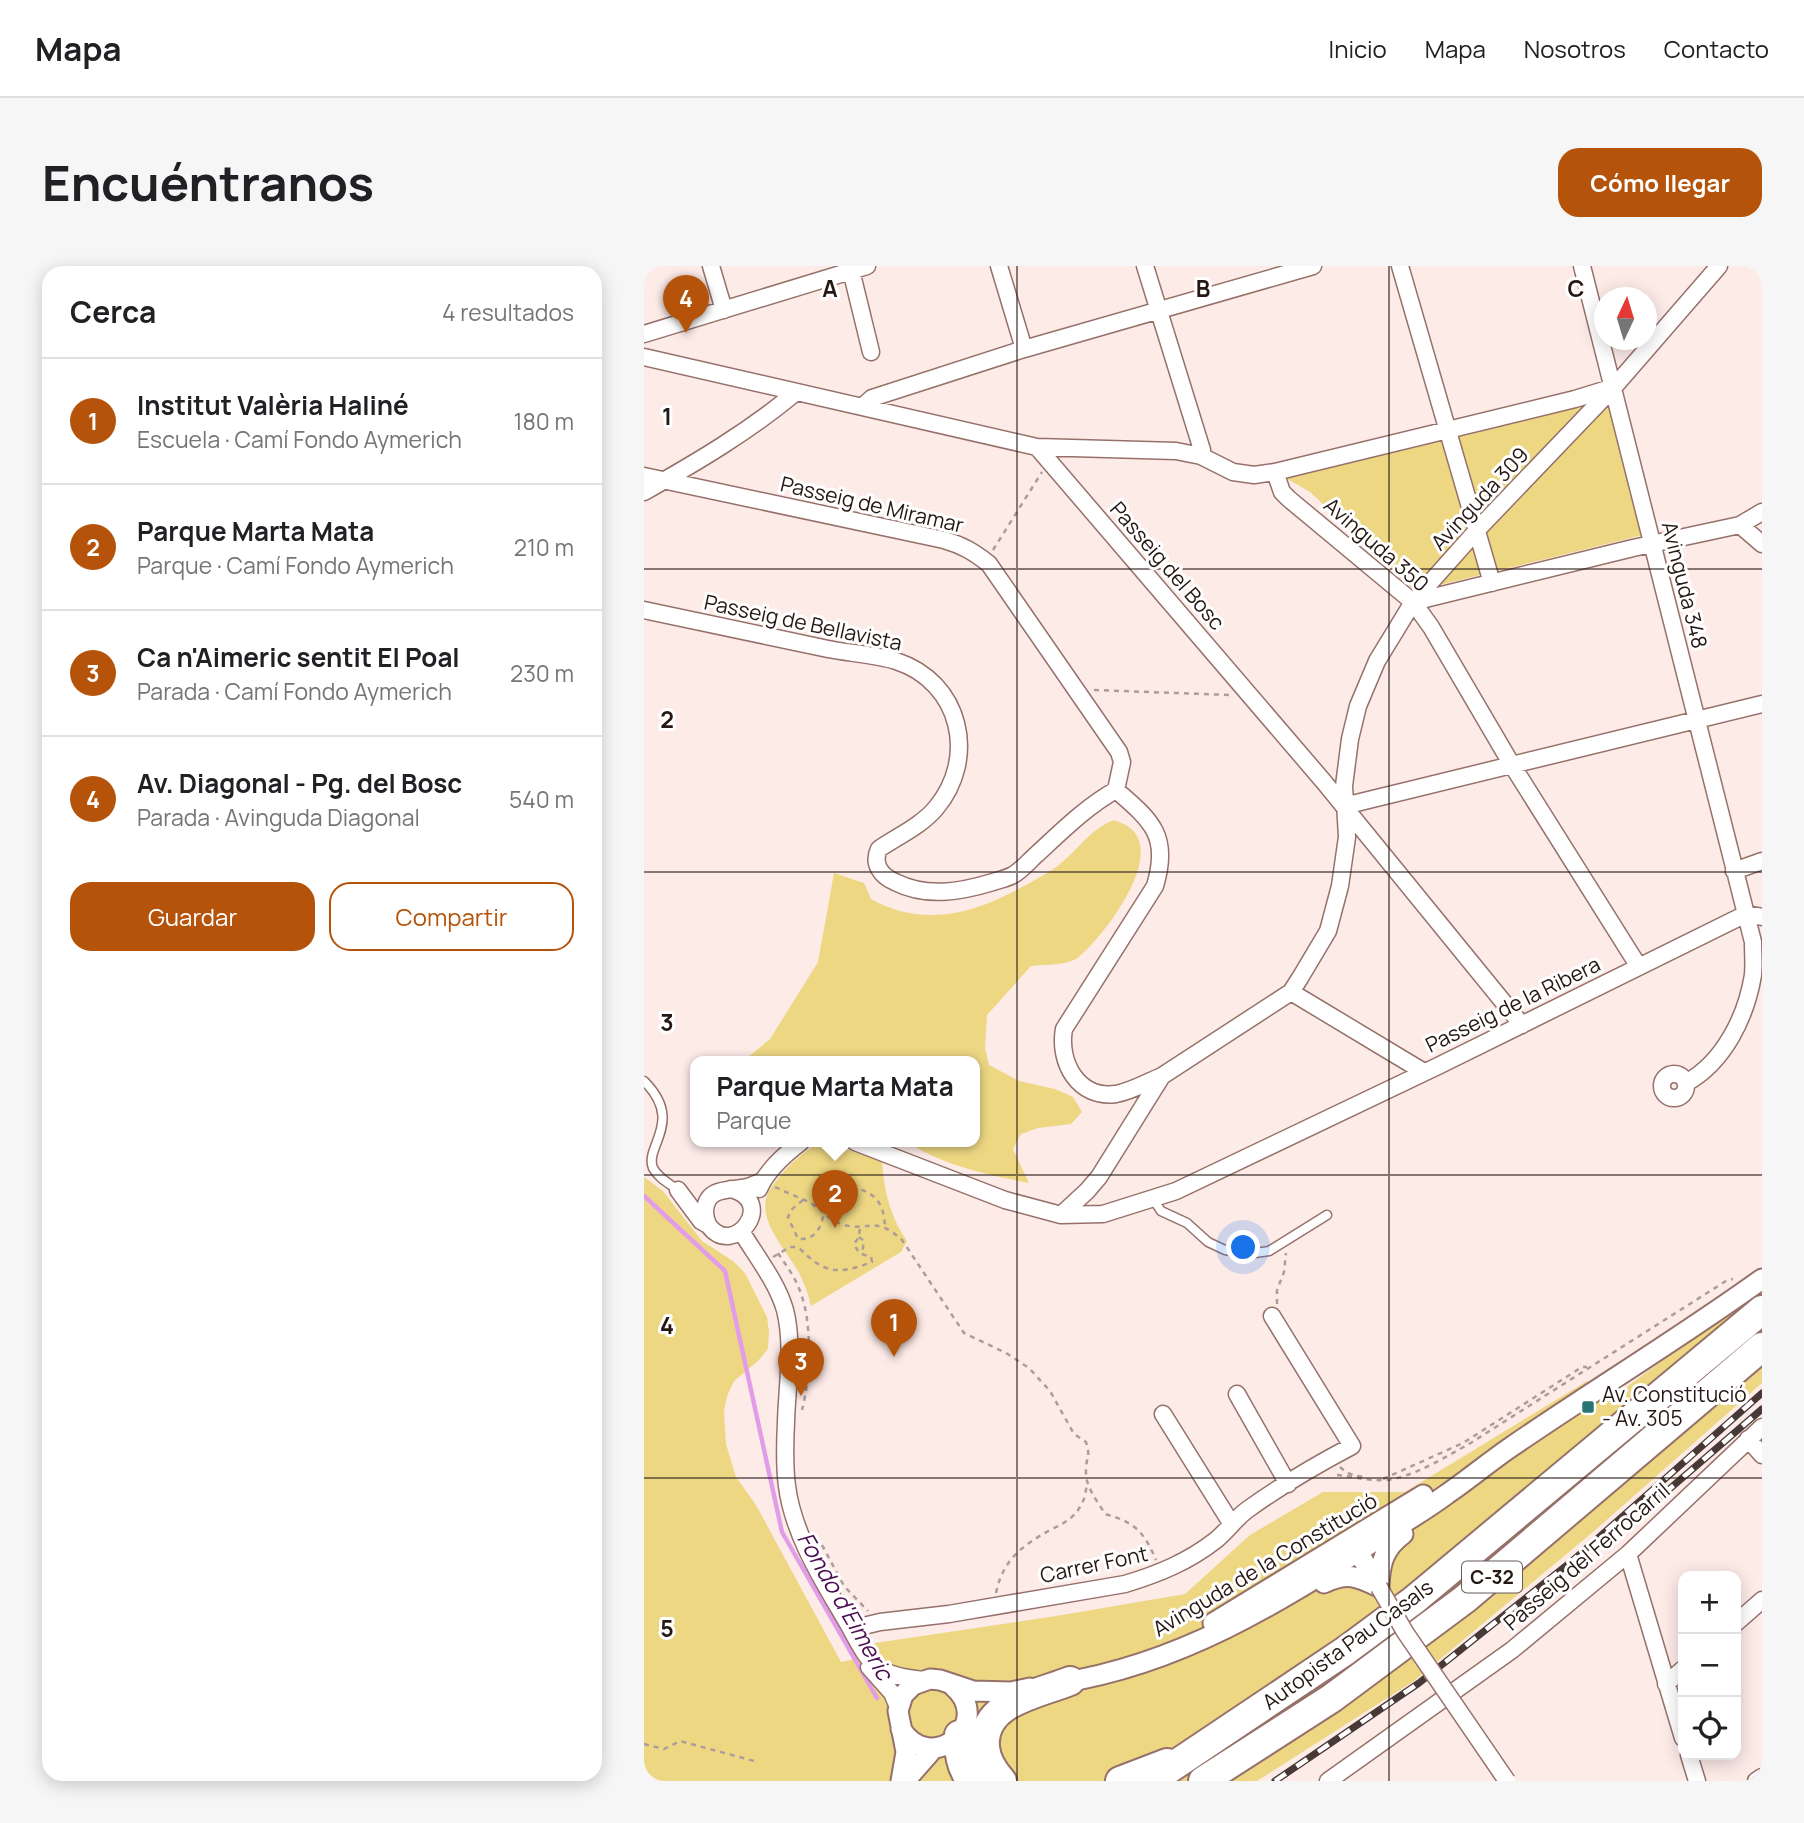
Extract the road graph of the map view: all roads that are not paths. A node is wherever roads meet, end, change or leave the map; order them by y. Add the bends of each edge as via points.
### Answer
1 (711, 266) edge
2 (867, 266) edge
3 (999, 266) edge
4 (1145, 266) edge
5 (1313, 266) edge
6 (1400, 266) edge
7 (1582, 266) edge
8 (1719, 266) edge
9 (849, 269) edge
10 (724, 310) junction
11 (1160, 311) junction
12 (644, 334) edge
13 (1024, 349) junction
14 (871, 352) dead end
15 (644, 358) edge
16 (1614, 387) junction
17 (795, 393) junction
18 (862, 407) junction
19 (1447, 429) junction
20 (1037, 447) junction
21 (1201, 456) junction
22 (1275, 472) junction
23 (644, 476) edge
24 (664, 481) junction
25 (644, 492) edge
26 (1762, 512) edge
27 (1741, 525) junction
28 (1478, 529) junction
29 (1652, 544) junction
30 (1762, 544) edge
31 (1492, 583) junction
32 (1413, 602) junction
33 (644, 610) edge
34 (1762, 704) edge
35 (1696, 718) junction
36 (1513, 765) junction
37 (1116, 790) junction
38 (1344, 806) junction
39 (1762, 861) edge
40 (1734, 872) junction
41 (1754, 916) edge
42 (1639, 967) junction
43 (1291, 992) junction
44 (1522, 1025) junction
45 (1424, 1072) junction
46 (1162, 1076) junction
47 (644, 1082) edge
48 (1686, 1083) dead end
49 (795, 1147) edge
50 (868, 1147) edge
51 (764, 1179) junction
52 (726, 1189) junction
53 (678, 1190) junction
54 (1153, 1199) junction
55 (751, 1206) junction
56 (1061, 1215) junction
57 (1327, 1215) dead end
58 (709, 1225) junction
59 (741, 1231) junction
60 (1762, 1279) edge
61 (1762, 1310) edge
62 (1272, 1316) road end
63 (1762, 1347) edge
64 (1237, 1394) dead end
65 (1163, 1414) dead end
66 (1762, 1427) edge
67 (1748, 1439) junction
68 (1762, 1455) edge
69 (1481, 1467) junction
70 (1288, 1484) junction
71 (1448, 1494) junction
72 (1231, 1523) junction
73 (1355, 1554) junction
74 (1628, 1554) junction
75 (1379, 1587) junction
76 (1762, 1600) edge
77 (1248, 1611) junction
78 (1741, 1619) edge
79 (851, 1629) junction
80 (864, 1655) junction
81 (1678, 1674) edge
82 (925, 1680) junction
83 (1070, 1681) junction
84 (1667, 1684) junction
85 (953, 1686) junction
86 (1011, 1692) junction
87 (898, 1707) junction
88 (1678, 1721) edge
89 (963, 1727) junction
90 (901, 1728) junction
91 (934, 1748) junction
92 (1199, 1751) junction
93 (1691, 1760) edge
94 (1762, 1777) edge
95 (903, 1781) edge
96 (971, 1781) edge
97 (1002, 1781) edge
98 (1120, 1781) edge
99 (1151, 1781) edge
100 (1203, 1781) edge
101 (1328, 1781) edge
102 (1507, 1781) edge
103 (1697, 1781) edge
104 (1756, 1781) edge

1 - 10 street
2 - 9 street
3 - 13 street
4 - 11 street
5 - 11 street
6 - 19 street
7 - 16 street, Avinguda 348
8 - 16 street, Avinguda 309
9 - 10 street
9 - 14 street
10 - 12 street
11 - 13 street
11 - 21 street
13 - 18 street via 872,398
15 - 17 street
16 - 19 street, Avinguda 309
16 - 28 street, Avinguda 309
16 - 29 street, Avinguda 348
17 - 18 street
17 - 24 street
18 - 20 street
19 - 22 street, Avinguda 309
19 - 28 street
20 - 21 street via 1176,451
20 - 38 street, Passeig del Bosc
21 - 22 street via 1234,472
22 - 32 street, Avinguda 350 via 1289,499
23 - 24 street, Passeig de Miramar
24 - 25 street
24 - 37 street, Passeig de Miramar via 963,546 986,562 1119,752 1122,762
26 - 27 street
27 - 29 street
27 - 30 street
28 - 31 street
28 - 32 street, Avinguda 309
29 - 31 street
29 - 35 street, Avinguda 348
31 - 32 street
32 - 36 street, Avinguda 350
32 - 38 street, Avinguda 309 via 1377,661 1357,706 1345,771
33 - 37 street, Passeig de Bellavista via 896,661 920,673 938,690 953,712 961,743 958,770 934,810 876,855 876,866 887,879 911,890 969,889 1013,875
34 - 35 street
35 - 36 street
35 - 40 street, Avinguda 348
36 - 38 street
36 - 42 street, Avinguda 350
37 - 46 street via 1158,836 1160,868 1155,886 1064,1029 1063,1055 1076,1080 1104,1095
38 - 43 street, Avinguda 309 via 1347,845 1328,931
38 - 44 street, Passeig del Bosc
39 - 40 street
40 - 41 street, Avinguda 348
41 - 42 street, Passeig de la Ribera
41 - 48 street, Avinguda 348 via 1748,1000 1716,1060
42 - 44 street, Passeig de la Ribera
43 - 45 street, Passeig de la Ribera
43 - 46 street
44 - 45 street, Passeig de la Ribera
45 - 54 street
46 - 56 street via 1098,1177
47 - 53 lane via 653,1090 662,1115 652,1168
49 - 51 street
50 - 56 street via 1005,1200
51 - 52 street via 749,1187
51 - 55 street
52 - 53 street via 705,1195
52 - 55 street via 743,1194
52 - 58 street via 713,1194 706,1205
53 - 58 street
54 - 56 street via 1103,1214
54 - 57 lane via 1161,1211 1187,1223 1208,1242 1248,1254 1269,1251
55 - 59 street via 751,1218
58 - 59 street via 726,1235
59 - 79 street via 785,1311 789,1336 785,1458 793,1516
60 - 69 street, Avinguda de la Constitució
61 - 92 highway, Autopista Pau Casals / C-32 via 1414,1600
62 - 70 street, Carrer Font via 1352,1446
63 - 100 highway, Autopista Pau Casals / C-32 via 1465,1600 1332,1698
64 - 70 street
65 - 72 street
66 - 67 street, Passeig del Ferrocarril
67 - 68 street
67 - 74 street, Passeig del Ferrocarril
69 - 71 street, Avinguda de la Constitució
69 - 77 street, Avinguda de la Constitució via 1443,1482
70 - 72 street, Carrer Font
71 - 73 street, Avinguda de la Constitució
71 - 75 street via 1387,1548 1380,1564
72 - 79 street, Carrer Font via 1191,1557 1125,1584
73 - 75 street
73 - 77 street, Avinguda de la Constitució
74 - 84 street
74 - 101 street, Passeig del Ferrocarril via 1512,1650
75 - 77 street via 1346,1576 1280,1606
75 - 102 street, bridge
76 - 78 street
77 - 83 street, Avinguda de la Constitució via 1183,1650
79 - 80 street
80 - 82 street via 886,1673
80 - 87 street
81 - 84 street
82 - 85 street
82 - 87 street via 909,1688
83 - 86 street, Avinguda de la Constitució
83 - 97 highway via 1009,1704 990,1721 985,1751
84 - 88 street
85 - 86 street
85 - 89 street via 964,1699
86 - 89 street
87 - 90 street
89 - 91 street via 948,1745
89 - 96 highway via 961,1762
90 - 91 street via 914,1743
90 - 95 street via 906,1752
91 - 95 street
92 - 98 highway
92 - 99 highway, Autopista Pau Casals / C-32
93 - 103 street
94 - 104 street

